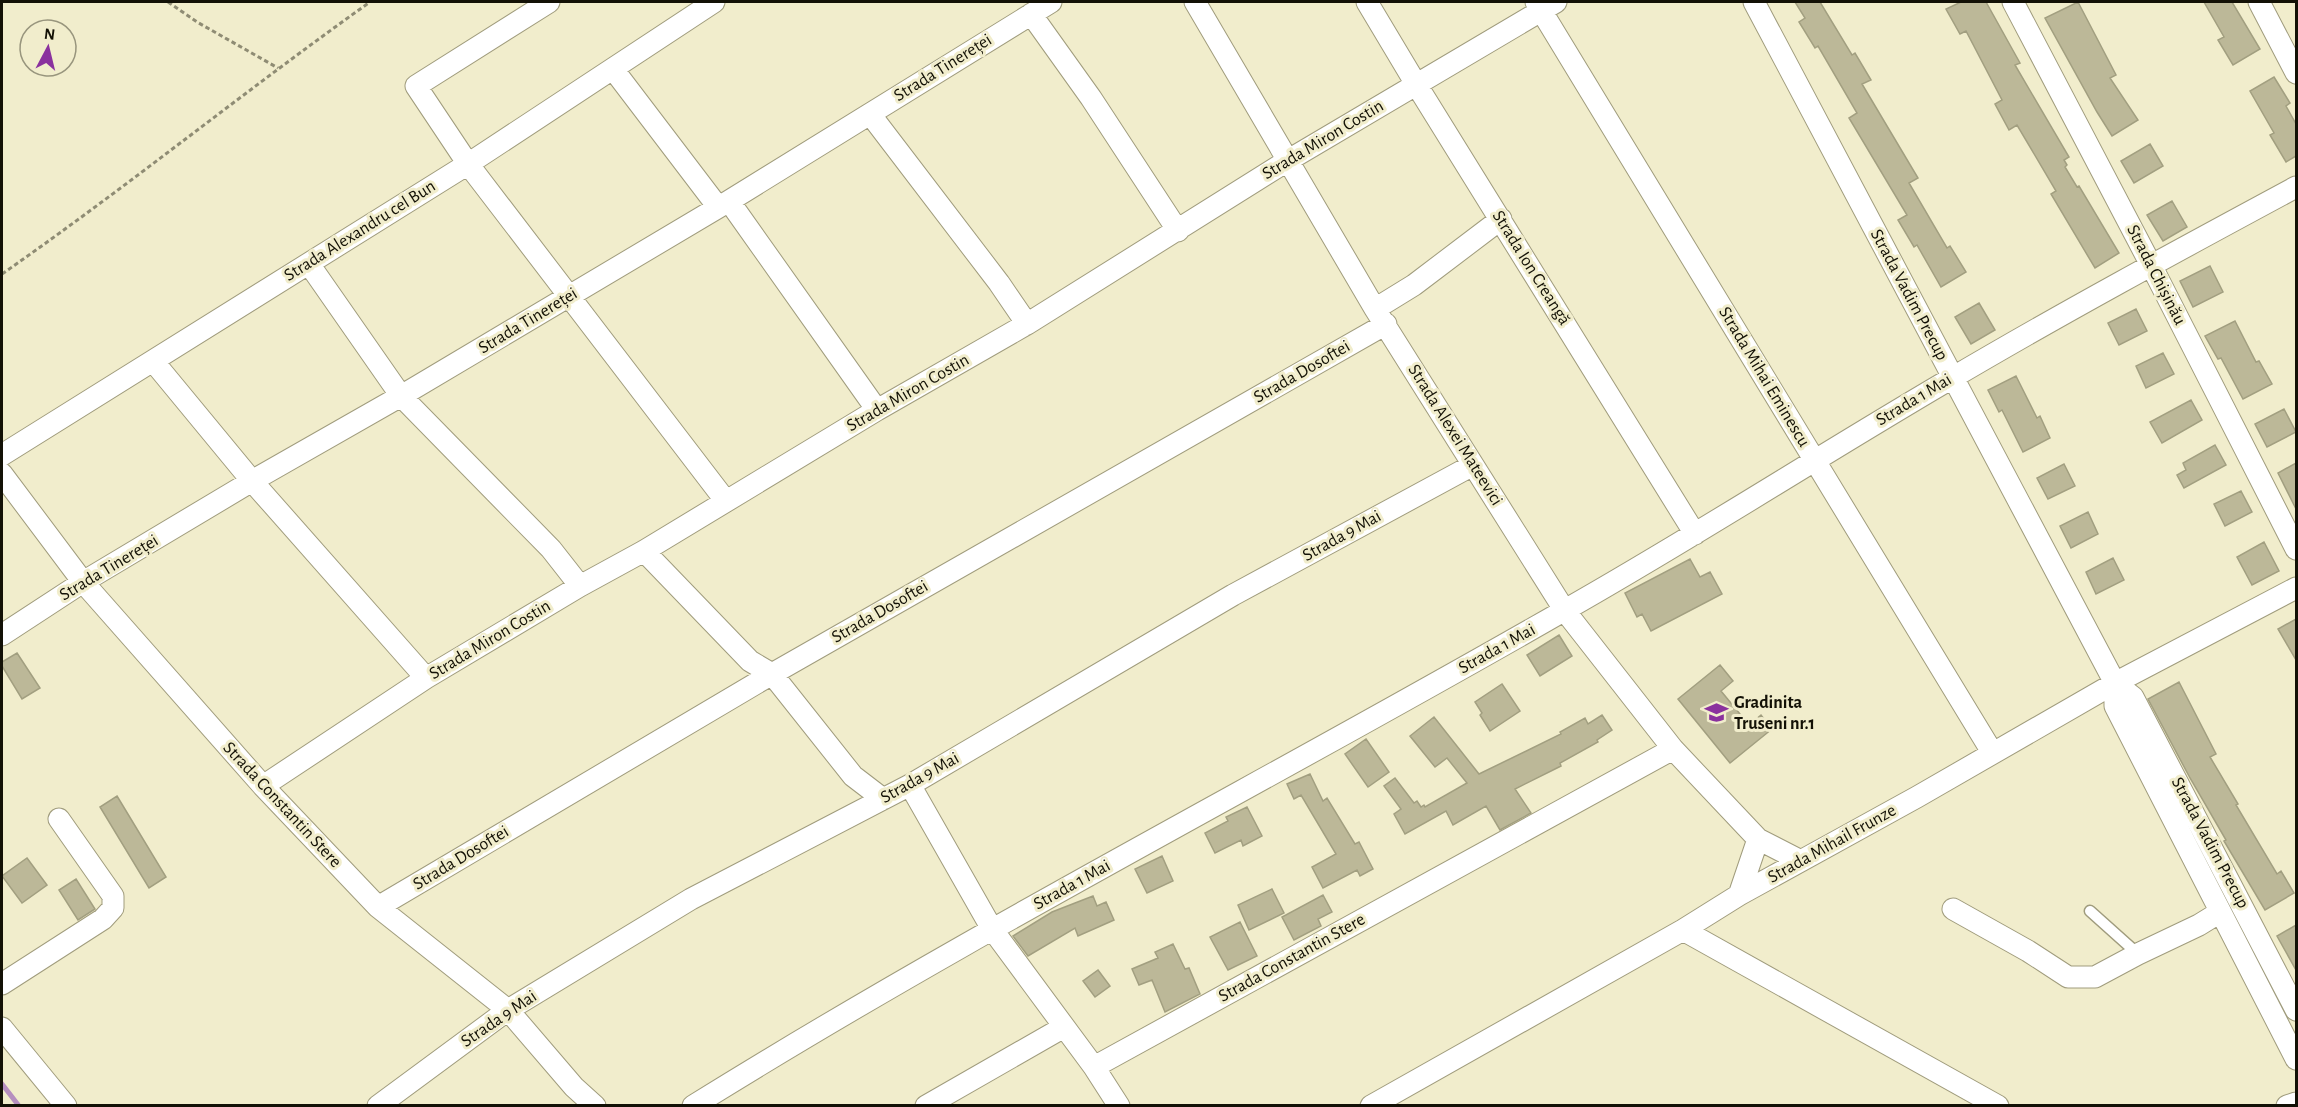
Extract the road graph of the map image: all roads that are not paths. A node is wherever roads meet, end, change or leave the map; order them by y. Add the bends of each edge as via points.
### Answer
1 (549, 2) edge
2 (714, 2) edge
3 (1051, 2) edge
4 (1195, 2) edge
5 (1367, 2) edge
6 (1754, 2) edge
7 (2013, 2) edge
8 (2259, 2) edge
9 (1545, 4) edge
10 (1031, 14) junction
11 (613, 69) junction
12 (2296, 73) edge
13 (1416, 84) junction
14 (870, 114) junction
15 (1287, 161) junction
16 (468, 164) junction
17 (2296, 187) edge
18 (723, 204) junction
19 (1501, 219) junction
20 (1178, 231) junction
21 (309, 264) junction
22 (2151, 265) junction
23 (569, 296) junction
24 (1381, 316) junction
25 (1027, 324) junction
26 (153, 361) junction
27 (1952, 378) junction
28 (401, 396) junction
29 (877, 410) junction
30 (2, 455) edge
31 (1815, 459) junction
32 (1473, 465) junction
33 (2, 474) edge
34 (252, 481) junction
35 (724, 500) junction
36 (1695, 534) junction
37 (2296, 549) edge
38 (644, 551) junction
39 (83, 582) junction
40 (580, 586) junction
41 (2296, 588) edge
42 (1565, 610) junction
43 (2, 635) edge
44 (772, 674) junction
45 (426, 678) junction
46 (2115, 683) junction
47 (1673, 749) junction
48 (1992, 752) junction
49 (910, 785) junction
50 (263, 786) junction
51 (883, 799) junction
52 (59, 819) dead end
53 (1758, 839) junction
54 (1801, 861) junction
55 (1739, 895) junction
56 (378, 908) junction
57 (1953, 909) dead end
58 (2090, 911) dead end
59 (2220, 912) junction
60 (992, 929) junction
61 (1683, 930) junction
62 (2138, 954) junction
63 (2, 984) edge
64 (508, 1010) junction
65 (2296, 1010) edge
66 (1064, 1027) junction
67 (2, 1028) edge
68 (2296, 1059) edge
69 (1094, 1067) junction
70 (2296, 1103) edge
71 (66, 1106) edge
72 (378, 1106) edge
73 (595, 1106) edge
74 (693, 1106) edge
75 (926, 1106) edge
76 (1119, 1106) edge
77 (1371, 1106) edge
78 (1998, 1106) edge
79 (2287, 1106) edge

1 - 16 street via 416,86
2 - 11 street, Strada Alexandru cel Bun
3 - 10 street, Strada Tinereței
4 - 15 street, Strada Alexei Mateevici
5 - 13 street, Strada Ion Creangă
6 - 27 street, Strada Vadim Precup
7 - 22 street, Strada Chișinău
8 - 12 street
9 - 13 street, Strada Miron Costin
9 - 31 street, Strada Mihai Eminescu
10 - 14 street, Strada Tinereței
10 - 20 street
11 - 16 street, Strada Alexandru cel Bun
11 - 18 street
13 - 15 street, Strada Miron Costin
13 - 19 street, Strada Ion Creangă
14 - 18 street, Strada Tinereței
14 - 25 street
15 - 20 street, Strada Miron Costin
15 - 24 street, Strada Alexei Mateevici
16 - 21 street, Strada Alexandru cel Bun
16 - 23 street
17 - 22 street, Strada 1 Mai
18 - 23 street, Strada Tinereței
18 - 29 street
19 - 24 street, Strada Dosoftei via 1414,285
19 - 36 street, Strada Ion Creangă
20 - 25 street, Strada Miron Costin
21 - 26 street, Strada Alexandru cel Bun
21 - 28 street
22 - 27 street, Strada 1 Mai
22 - 37 street, Strada Chișinău
23 - 28 street, Strada Tinereței
23 - 35 street
24 - 32 street, Strada Alexei Mateevici
24 - 44 street, Strada Dosoftei
25 - 29 street, Strada Miron Costin
26 - 30 street, Strada Alexandru cel Bun
26 - 34 street
27 - 31 street, Strada 1 Mai
27 - 46 street, Strada Vadim Precup
28 - 34 street, Strada Tinereței
28 - 40 street via 550,549
29 - 35 street, Strada Miron Costin
31 - 36 street, Strada 1 Mai
31 - 48 street, Strada Mihai Eminescu
32 - 42 street, Strada Alexei Mateevici
32 - 49 street, Strada 9 Mai via 1233,595
33 - 39 street, Strada Constantin Stere
34 - 39 street, Strada Tinereței
34 - 45 street
35 - 38 street, Strada Miron Costin
36 - 42 street, Strada 1 Mai
38 - 40 street, Strada Miron Costin
38 - 44 street via 750,661
39 - 43 street, Strada Tinereței
39 - 50 street, Strada Constantin Stere
40 - 45 street, Strada Miron Costin
41 - 46 street, Strada Mihail Frunze
42 - 47 street, Strada Alexei Mateevici
42 - 60 street, Strada 1 Mai
44 - 51 street via 853,776
44 - 56 street, Strada Dosoftei
45 - 50 street, Strada Miron Costin
46 - 48 street, Strada Mihail Frunze
46 - 59 street, Strada Vadim Precup via 2115,706
46 - 65 street, Strada Vadim Precup via 2133,697
47 - 53 street, Strada Alexei Mateevici
47 - 69 street, Strada Constantin Stere
48 - 54 street, Strada Mihail Frunze
49 - 51 street, Strada 9 Mai
49 - 60 street
50 - 56 street, Strada Constantin Stere
51 - 64 street, Strada 9 Mai via 691,899
52 - 63 street via 113,896 112,908 103,919
53 - 54 street, Strada Alexei Mateevici
53 - 55 street
54 - 55 street, Strada Mihail Frunze
55 - 61 street, Strada Mihail Frunze
56 - 64 street, Strada Constantin Stere
57 - 62 street, Strada Vadim Precup via 2068,976 2095,977
58 - 62 lane
59 - 62 street, Strada Vadim Precup
59 - 68 street, Strada Vadim Precup
60 - 66 street
60 - 74 street, Strada 1 Mai via 803,1037
61 - 77 street, Strada Mihail Frunze
61 - 78 street
64 - 72 street, Strada 9 Mai
64 - 73 street, Strada Constantin Stere
66 - 69 street
66 - 75 street
67 - 71 street
69 - 76 street
70 - 79 street

